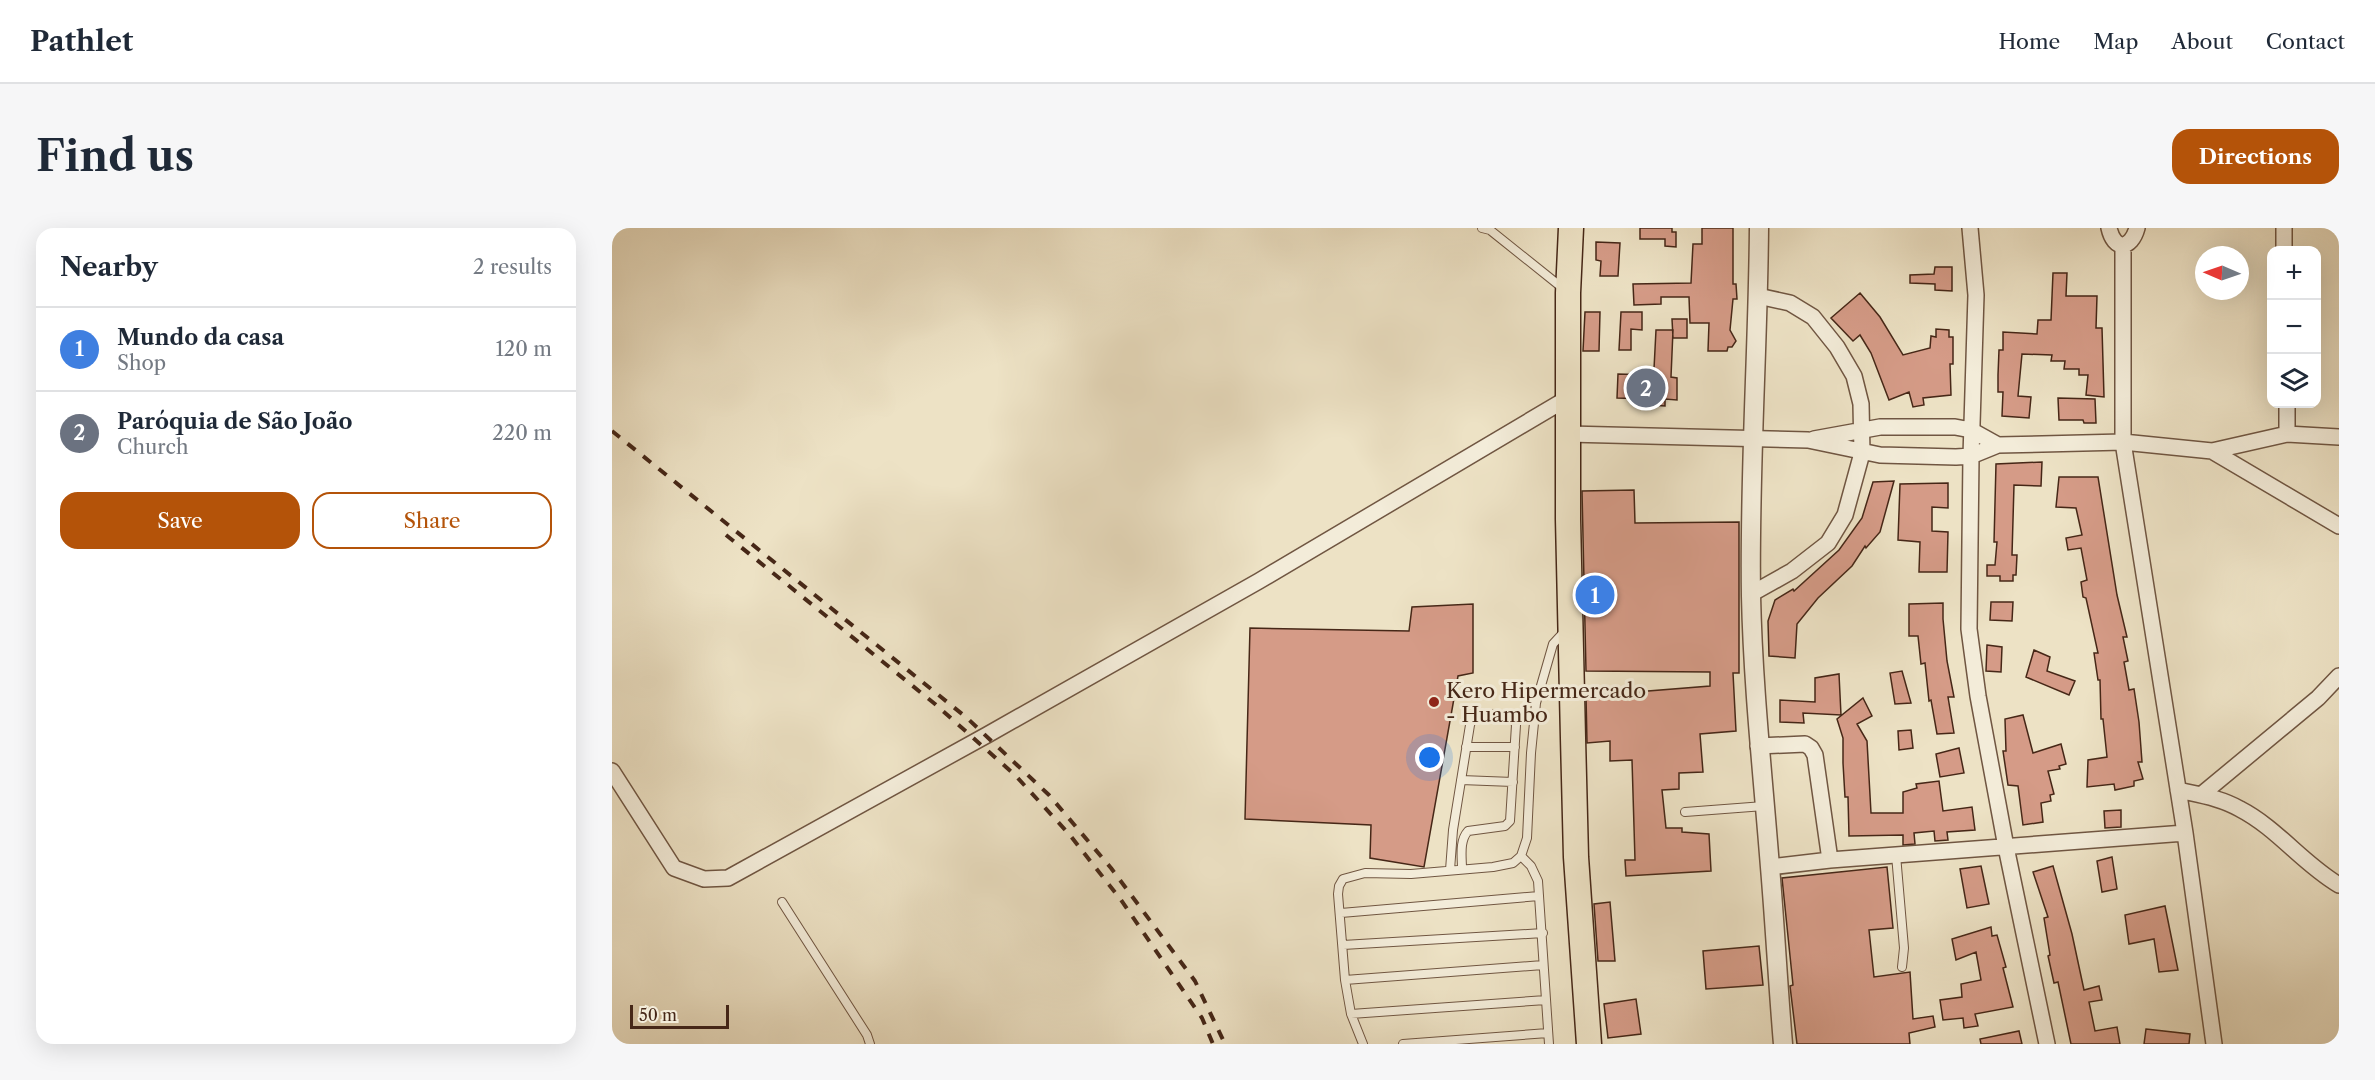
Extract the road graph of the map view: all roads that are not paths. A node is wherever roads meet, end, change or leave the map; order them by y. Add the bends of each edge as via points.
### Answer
1 (1482, 228) edge
2 (1571, 228) edge
3 (1759, 228) edge
4 (1970, 228) edge
5 (2109, 228) edge
6 (2137, 228) edge
7 (2284, 228) edge
8 (2123, 245) junction
9 (2284, 246) edge
10 (1568, 293) junction
11 (1758, 296) junction
12 (1568, 398) junction
13 (2287, 408) edge
14 (1862, 430) junction
15 (1971, 430) junction
16 (1568, 434) junction
17 (2287, 434) junction
18 (2339, 437) edge
19 (1752, 438) junction
20 (1808, 440) junction
21 (2123, 442) junction
22 (1998, 445) junction
23 (2212, 451) junction
24 (1862, 453) junction
25 (1971, 456) junction
26 (2339, 526) edge
27 (1751, 594) junction
28 (1572, 623) junction
29 (2339, 676) edge
30 (1758, 746) junction
31 (1466, 747) junction
32 (1515, 747) junction
33 (612, 771) edge
34 (1461, 780) junction
35 (1513, 782) junction
36 (2178, 790) junction
37 (2201, 795) junction
38 (1764, 806) junction
39 (1686, 812) dead end
40 (2185, 833) junction
41 (2006, 848) junction
42 (1896, 855) junction
43 (1521, 856) junction
44 (1830, 860) junction
45 (1770, 867) junction
46 (1462, 869) junction
47 (1450, 870) junction
48 (2339, 885) edge
49 (1539, 896) junction
50 (782, 902) dead end
51 (1341, 913) junction
52 (1543, 933) junction
53 (1343, 945) junction
54 (1544, 965) junction
55 (1902, 967) dead end
56 (1345, 980) junction
57 (1546, 1000) junction
58 (1351, 1014) junction
59 (1548, 1033) junction
60 (870, 1044) edge
61 (1363, 1044) edge
62 (1403, 1044) edge
63 (1549, 1044) edge
64 (1590, 1044) edge
65 (1783, 1044) edge
66 (2047, 1044) edge
67 (2214, 1044) edge

1 - 10 lane via 1490,230
2 - 10 main road
3 - 11 street
4 - 15 street via 1976,295
5 - 8 street via 2111,238
6 - 8 street via 2130,243
7 - 9 street
8 - 21 street
10 - 12 main road
11 - 14 street via 1790,303 1813,317 1837,347 1854,376
11 - 19 street
12 - 16 main road
12 - 33 street via 1259,581 728,878 704,879 674,868
13 - 17 street
14 - 15 street
14 - 20 street
14 - 24 street
15 - 22 street
15 - 25 street
16 - 19 street
16 - 28 main road
17 - 18 street
17 - 23 street
19 - 20 street
19 - 27 street
20 - 24 street
21 - 22 street
21 - 23 street
21 - 36 street
22 - 25 street
23 - 26 street
24 - 25 street
24 - 27 street via 1845,515 1828,543 1792,571
25 - 41 street via 1969,628
27 - 30 street
28 - 43 lane via 1553,644 1536,703 1527,838
28 - 64 main road via 1576,857
29 - 37 street
30 - 38 street
30 - 44 street via 1805,744 1811,748
31 - 32 lane
31 - 32 lane via 1473,717 1479,714 1513,717
31 - 34 lane
32 - 35 lane
34 - 35 lane
34 - 47 lane
35 - 46 lane via 1510,821 1505,826 1468,831 1464,835
36 - 37 street
36 - 40 street
37 - 48 street via 2241,809
38 - 39 lane
38 - 45 street
40 - 41 street
40 - 67 street
41 - 42 street
41 - 66 street
42 - 44 street
42 - 55 lane via 1903,928
43 - 46 lane via 1513,863
43 - 49 lane via 1538,881
44 - 45 street
45 - 65 street
46 - 47 lane
47 - 51 lane via 1365,873 1343,879 1338,894
49 - 51 lane
49 - 52 lane
50 - 60 lane
51 - 53 lane
52 - 53 lane
52 - 54 lane
53 - 56 lane
54 - 56 lane
54 - 57 lane
56 - 58 lane
57 - 58 lane
57 - 59 lane
58 - 61 lane
59 - 62 lane
59 - 63 lane

